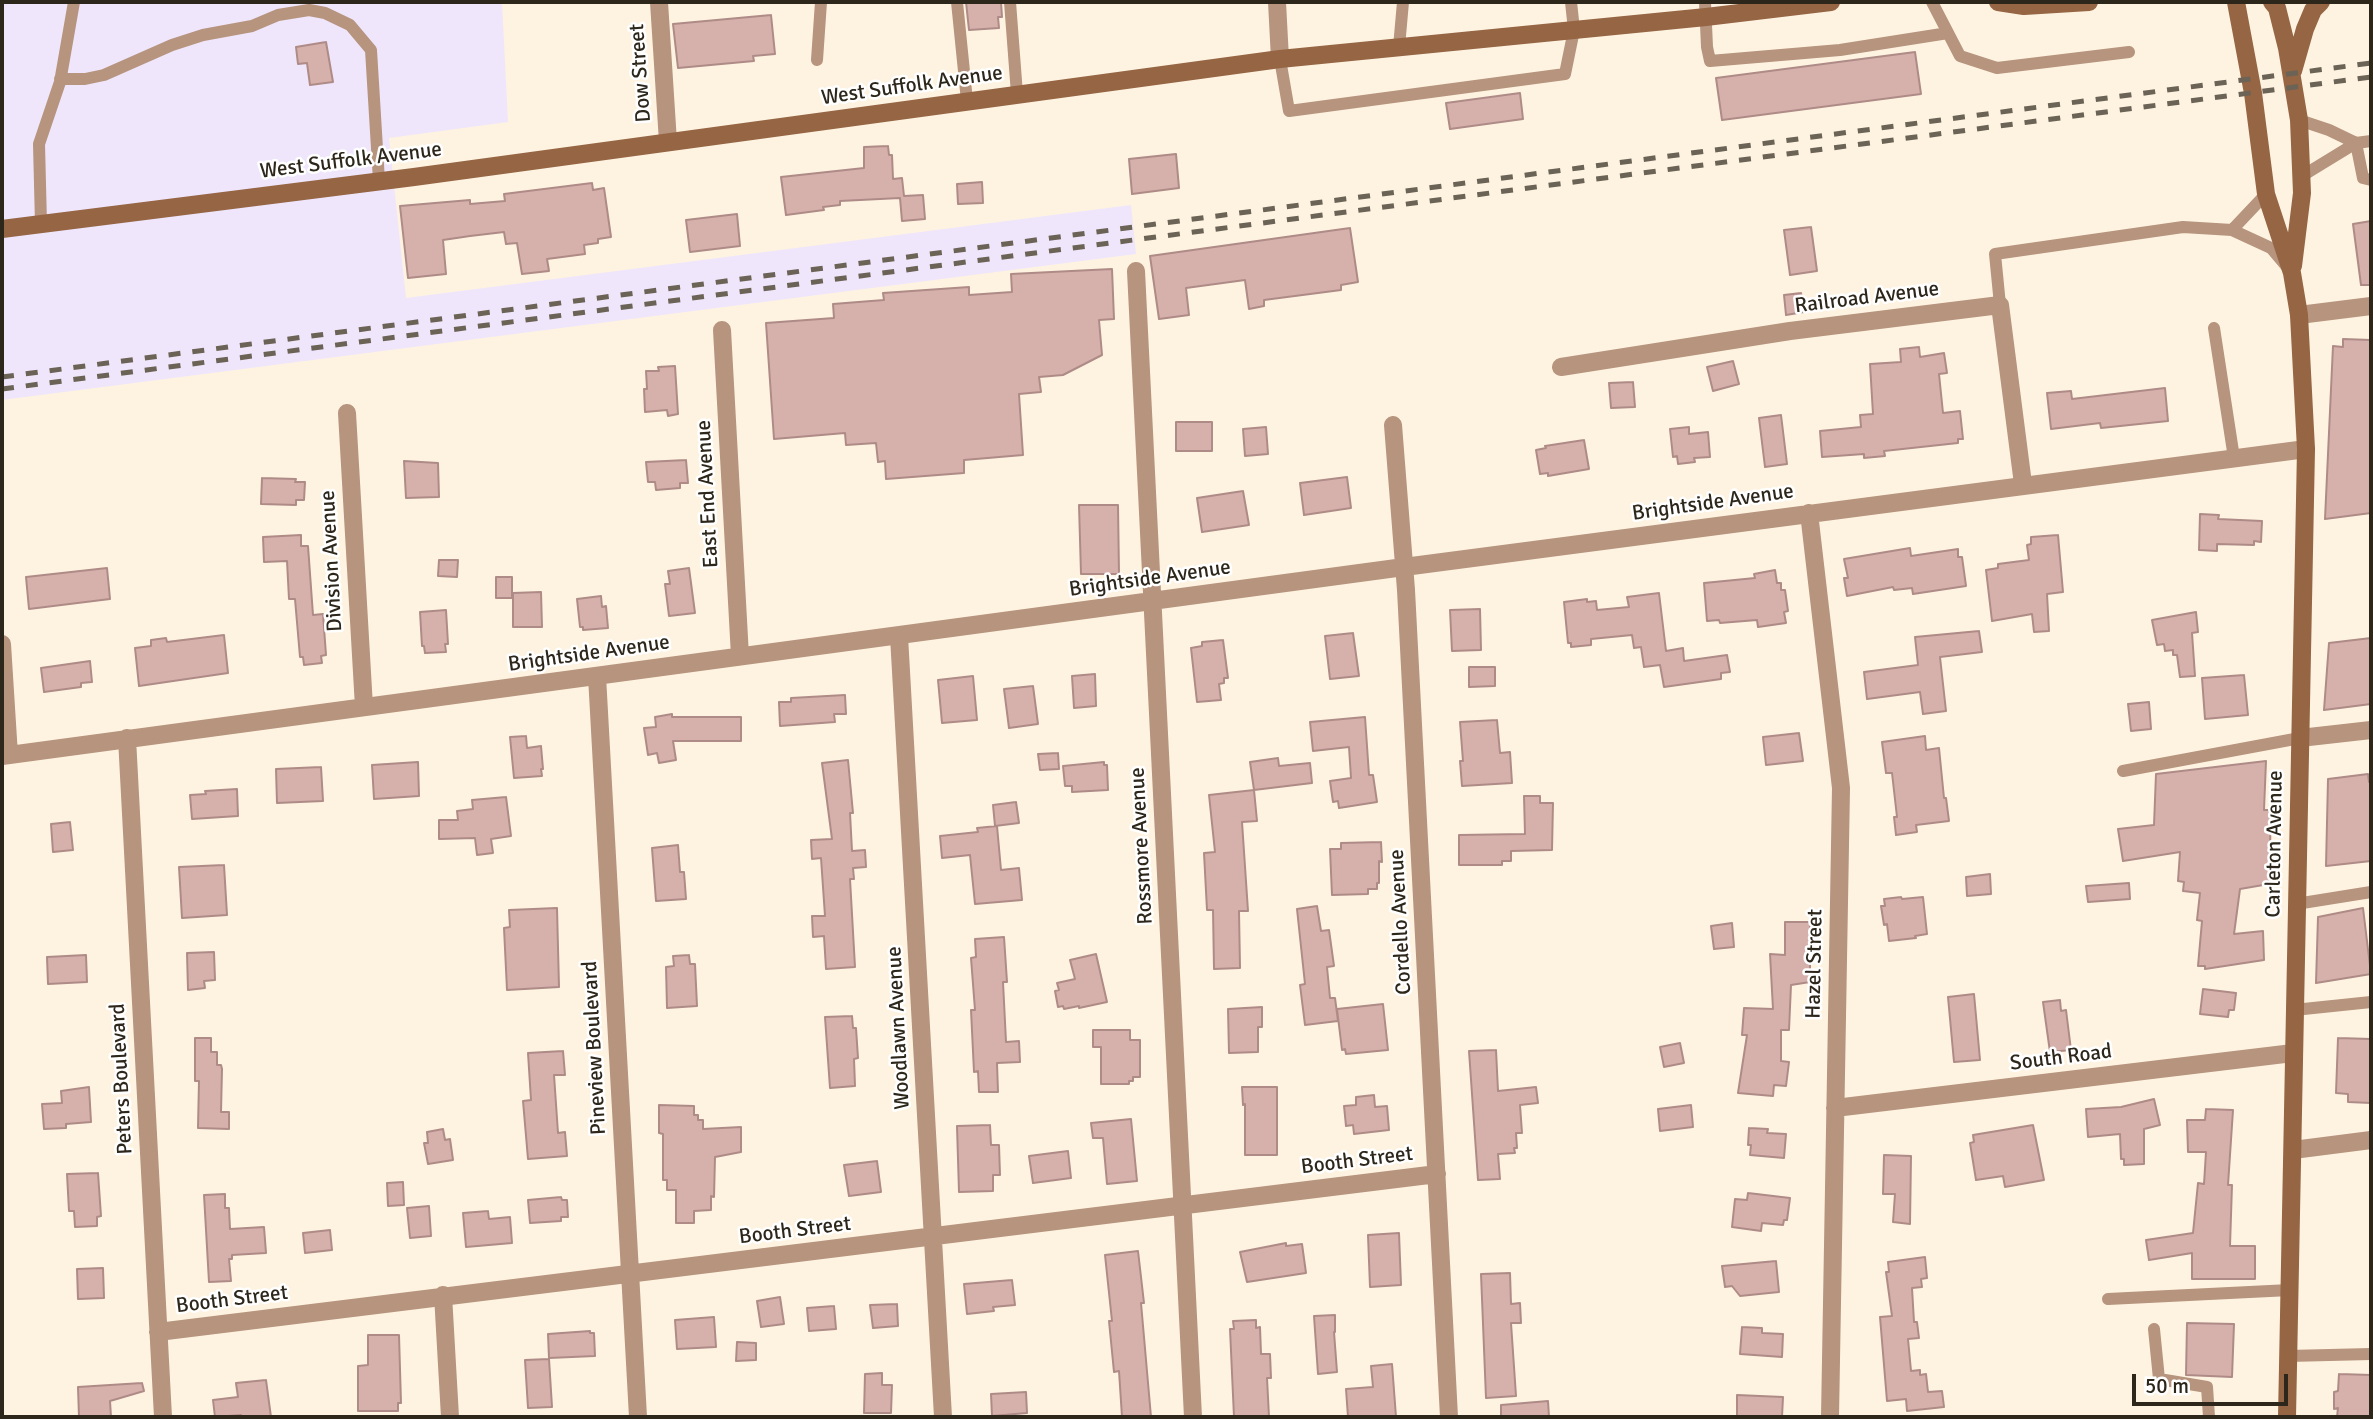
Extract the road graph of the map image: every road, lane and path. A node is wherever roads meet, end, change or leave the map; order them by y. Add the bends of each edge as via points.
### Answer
1 (74, 2) edge
2 (659, 2) edge
3 (821, 2) edge
4 (957, 2) edge
5 (1010, 2) edge
6 (1277, 2) edge
7 (1403, 2) edge
8 (1571, 2) edge
9 (1831, 2) edge
10 (1932, 2) edge
11 (1998, 2) edge
12 (2090, 2) edge
13 (2236, 2) edge
14 (2272, 2) edge
15 (2321, 2) edge
16 (1757, 6) edge
17 (1706, 10) edge
18 (1574, 30) junction
19 (1948, 33) junction
20 (1399, 47) junction
21 (2129, 52) dead end
22 (1280, 59) junction
23 (817, 60) dead end
24 (2292, 74) junction
25 (60, 79) junction
26 (1017, 94) junction
27 (967, 101) junction
28 (2299, 120) junction
29 (2371, 141) edge
30 (668, 142) junction
31 (2356, 143) junction
32 (2302, 176) junction
33 (2371, 180) edge
34 (379, 181) junction
35 (2266, 194) junction
36 (41, 224) junction
37 (2, 229) edge
38 (2232, 230) junction
39 (1136, 271) dead end
40 (2292, 273) junction
41 (2000, 304) junction
42 (2371, 306) edge
43 (2299, 315) junction
44 (2214, 328) dead end
45 (722, 330) dead end
46 (1561, 367) dead end
47 (347, 413) dead end
48 (1393, 425) dead end
49 (2306, 449) junction
50 (2234, 458) junction
51 (2023, 484) junction
52 (1809, 513) junction
53 (1404, 567) junction
54 (1153, 601) junction
55 (900, 636) junction
56 (2, 644) edge
57 (740, 656) junction
58 (597, 676) junction
59 (364, 707) junction
60 (2371, 730) edge
61 (127, 738) junction
62 (2300, 738) junction
63 (5, 756) edge
64 (2123, 771) dead end
65 (2371, 893) edge
66 (2296, 904) junction
67 (2371, 1002) edge
68 (2294, 1010) junction
69 (2293, 1052) junction
70 (1835, 1108) junction
71 (2371, 1140) edge
72 (2292, 1150) junction
73 (1437, 1174) junction
74 (1184, 1206) junction
75 (934, 1238) junction
76 (630, 1274) junction
77 (2290, 1290) junction
78 (443, 1296) junction
79 (2108, 1299) dead end
80 (2154, 1329) dead end
81 (158, 1332) junction
82 (2371, 1354) edge
83 (2288, 1356) junction
84 (163, 1417) edge
85 (450, 1417) edge
86 (638, 1417) edge
87 (943, 1417) edge
88 (1193, 1417) edge
89 (1449, 1417) edge
90 (1830, 1417) edge
91 (2209, 1417) edge
92 (2287, 1417) edge

1 - 25 lane
2 - 30 street, Dow Street
3 - 23 lane
4 - 27 lane
5 - 26 lane
6 - 22 street
7 - 20 lane
8 - 18 lane
9 - 16 main road, West Suffolk Avenue
10 - 19 lane
11 - 12 main road via 2024,6
13 - 35 main road, Carleton Avenue
14 - 24 main road, Carleton Avenue
15 - 24 main road via 2305,29
16 - 17 main road, West Suffolk Avenue
17 - 18 main road, West Suffolk Avenue
17 - 19 lane via 1710,61 1840,50
18 - 20 main road, West Suffolk Avenue
18 - 22 lane via 1565,74 1289,111
19 - 21 lane via 1960,56 1997,68
20 - 22 main road, West Suffolk Avenue
22 - 26 main road, West Suffolk Avenue
24 - 28 main road, Carleton Avenue
25 - 34 lane via 104,75 172,45 252,26 278,15 309,10 325,13 350,25 371,50
25 - 36 lane via 39,144
26 - 27 main road, West Suffolk Avenue
27 - 30 main road, West Suffolk Avenue
28 - 31 lane
28 - 32 main road, Carleton Avenue
29 - 31 lane
30 - 34 main road, West Suffolk Avenue
31 - 32 lane
31 - 33 lane via 2363,178
32 - 40 main road, Carleton Avenue
34 - 36 main road, West Suffolk Avenue
35 - 38 lane
35 - 40 main road, Carleton Avenue
36 - 37 main road, West Suffolk Avenue
38 - 40 lane via 2271,248
38 - 41 lane via 2183,227 1995,254
39 - 54 street, Rossmore Avenue
40 - 43 main road, Carleton Avenue
41 - 46 street, Railroad Avenue
41 - 51 street
42 - 43 street
43 - 49 main road, Carleton Avenue
44 - 50 lane
45 - 57 street, East End Avenue
47 - 59 street, Division Avenue
48 - 53 street, Cordello Avenue
49 - 50 street, Brightside Avenue
49 - 62 main road, Carleton Avenue
50 - 51 street, Brightside Avenue
51 - 52 street, Brightside Avenue
52 - 53 street, Brightside Avenue
52 - 70 street, Hazel Street via 1841,788
53 - 54 street, Brightside Avenue
53 - 73 street, Cordello Avenue
54 - 55 street, Brightside Avenue
54 - 74 street, Rossmore Avenue
55 - 57 street, Brightside Avenue
55 - 75 street, Woodlawn Avenue
56 - 63 street
57 - 58 street, Brightside Avenue
58 - 59 street, Brightside Avenue
58 - 76 street, Pineview Boulevard
59 - 61 street, Brightside Avenue
60 - 62 street
61 - 63 street, Brightside Avenue
61 - 81 street, Peters Boulevard
62 - 64 lane
62 - 66 main road, Carleton Avenue
65 - 66 lane
66 - 68 main road, Carleton Avenue
67 - 68 lane
68 - 69 main road, Carleton Avenue
69 - 70 street, South Road
69 - 72 main road, Carleton Avenue
70 - 90 street, Hazel Street
71 - 72 street
72 - 77 main road, Carleton Avenue
73 - 74 street, Booth Street
73 - 89 street, Cordello Avenue
74 - 75 street, Booth Street
74 - 88 street, Rossmore Avenue
75 - 76 street, Booth Street
75 - 87 street, Woodlawn Avenue
76 - 78 street, Booth Street
76 - 86 street, Pineview Boulevard
77 - 79 lane
77 - 83 main road, Carleton Avenue
78 - 81 street, Booth Street
78 - 85 street
80 - 91 lane via 2159,1379 2207,1387
81 - 84 street, Peters Boulevard
82 - 83 lane
83 - 92 main road, Carleton Avenue

